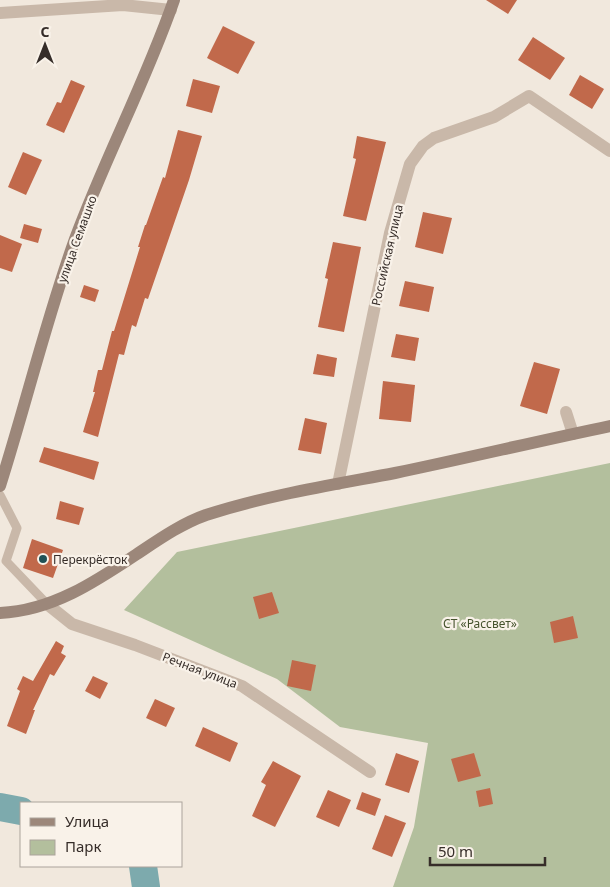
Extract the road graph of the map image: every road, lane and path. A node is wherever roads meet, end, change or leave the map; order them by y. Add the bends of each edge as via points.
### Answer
1 (172, 5) edge
2 (0, 13) edge
3 (610, 151) edge
4 (566, 412) dead end
5 (610, 426) edge
6 (573, 434) junction
7 (338, 484) junction
8 (0, 486) edge
9 (0, 494) edge
10 (3, 559) edge
11 (46, 604) junction
12 (0, 613) edge
13 (370, 772) dead end

1 - 2 street
1 - 8 street, улица Семашко via 75,239
3 - 7 street, Российская улица via 530,96 494,117 434,138 423,146 410,164 390,233
4 - 6 street
5 - 6 street
6 - 7 street
7 - 11 street via 249,502 204,516 175,529 100,578
9 - 10 lane via 18,528
10 - 11 lane
11 - 12 street via 14,613
11 - 13 street, Речная улица via 72,624 242,686

